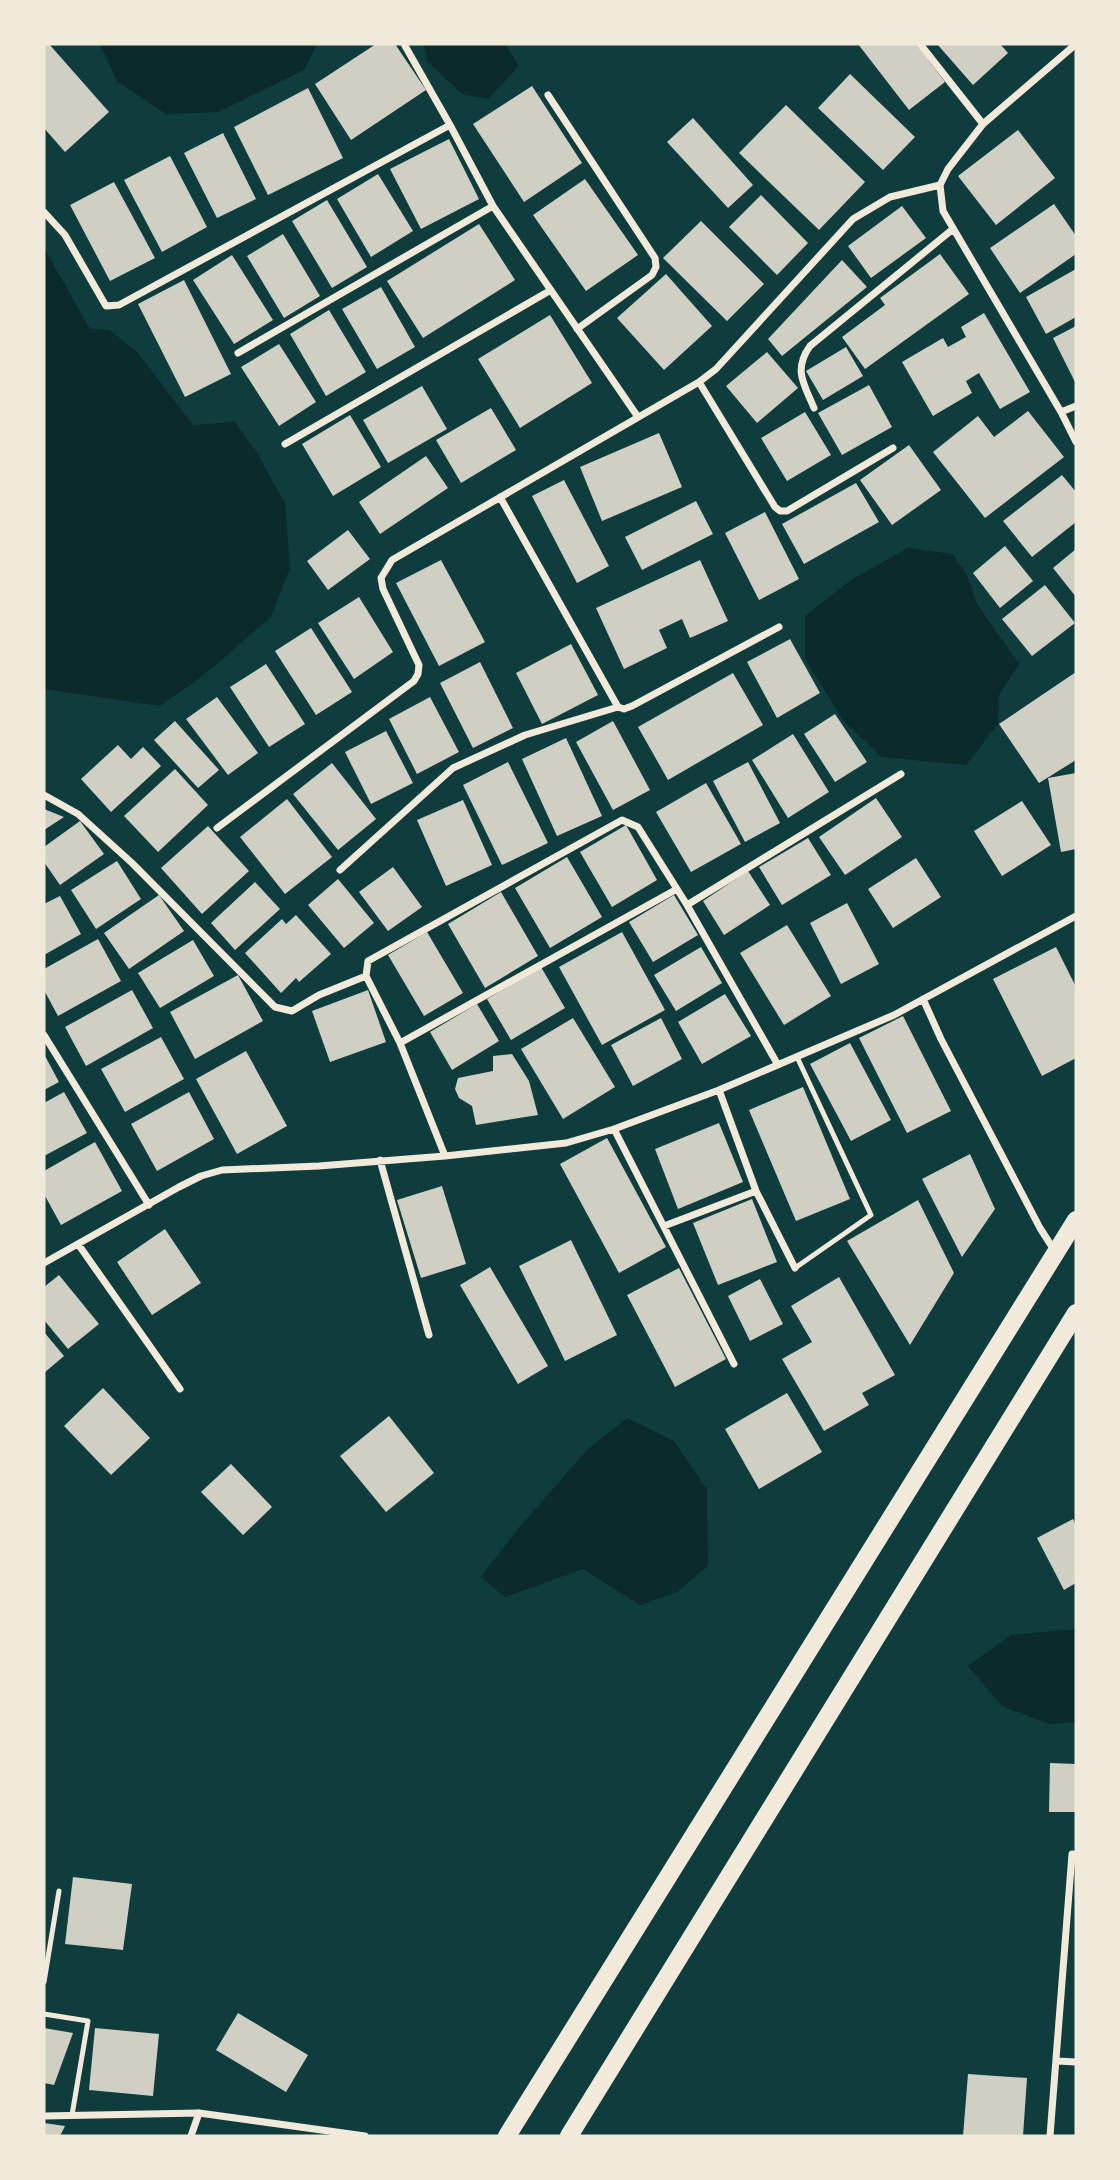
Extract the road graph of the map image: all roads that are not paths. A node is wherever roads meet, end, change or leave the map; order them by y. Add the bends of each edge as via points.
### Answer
1 (404, 44) edge
2 (920, 44) edge
3 (1076, 44) edge
4 (548, 95) dead end
5 (983, 124) junction
6 (450, 125) junction
7 (940, 185) junction
8 (493, 206) junction
9 (44, 212) edge
10 (953, 229) junction
11 (551, 290) junction
12 (577, 328) junction
13 (238, 353) dead end
14 (699, 382) junction
15 (1076, 406) edge
16 (814, 408) dead end
17 (1061, 412) junction
18 (638, 417) junction
19 (1076, 442) edge
20 (285, 444) dead end
21 (892, 448) dead end
22 (500, 497) junction
23 (779, 627) dead end
24 (618, 707) junction
25 (901, 774) dead end
26 (44, 795) edge
27 (217, 828) dead end
28 (340, 870) dead end
29 (677, 889) junction
30 (687, 905) junction
31 (1076, 916) edge
32 (366, 976) junction
33 (923, 999) junction
34 (44, 1035) edge
35 (400, 1043) junction
36 (797, 1057) junction
37 (778, 1065) junction
38 (719, 1090) junction
39 (614, 1129) junction
40 (445, 1156) junction
41 (380, 1160) junction
42 (757, 1191) junction
43 (149, 1205) junction
44 (1076, 1220) edge
45 (664, 1226) junction
46 (78, 1244) junction
47 (1056, 1253) junction
48 (44, 1263) edge
49 (795, 1268) joint
50 (1076, 1313) edge
51 (429, 1335) dead end
52 (734, 1364) dead end
53 (180, 1388) dead end
54 (1076, 1854) edge
55 (59, 1891) dead end
56 (44, 1982) edge
57 (44, 2014) edge
58 (1057, 2061) junction
59 (1076, 2062) edge
60 (199, 2113) junction
61 (72, 2115) junction
62 (44, 2116) edge
63 (191, 2136) edge
64 (365, 2136) edge
65 (506, 2136) edge
66 (569, 2136) edge
67 (1050, 2136) edge

1 - 6 street
2 - 5 street
3 - 5 street
4 - 12 street via 655,258 652,275
5 - 7 street
6 - 8 street
6 - 9 street via 119,305 106,306 65,235
7 - 10 street via 943,211
7 - 14 street via 890,197 853,219
8 - 11 street
8 - 13 street
10 - 16 street via 803,355 801,375
10 - 17 street
11 - 12 street
11 - 20 street
12 - 18 street
14 - 18 street
14 - 21 street via 780,511
15 - 17 street
17 - 19 street
18 - 22 street
22 - 24 street
22 - 27 street via 392,560 381,578 419,665 414,681
23 - 24 street via 632,706
24 - 28 street via 525,735 453,768
25 - 30 street
26 - 32 street via 78,814 132,863 275,1007 292,1011
29 - 30 street
29 - 32 street via 638,827 622,820 389,947 368,961
29 - 35 street
30 - 37 street
31 - 33 street
32 - 35 street
33 - 36 street
33 - 47 street
34 - 43 street
35 - 40 street
36 - 37 street
36 - 49 lane via 871,1215
37 - 38 street
38 - 39 street
38 - 42 street
39 - 40 street via 566,1143
39 - 45 street
40 - 41 street
41 - 43 street via 222,1170 201,1176
41 - 51 street
42 - 45 street
42 - 49 street
43 - 46 street
44 - 47 main road
45 - 52 street
46 - 48 street
46 - 53 street
47 - 65 main road
50 - 66 main road
54 - 58 street via 1072,1854
55 - 56 lane
57 - 61 lane via 88,2021
58 - 59 street
58 - 67 street
60 - 61 street
60 - 63 street
60 - 64 street
61 - 62 street

